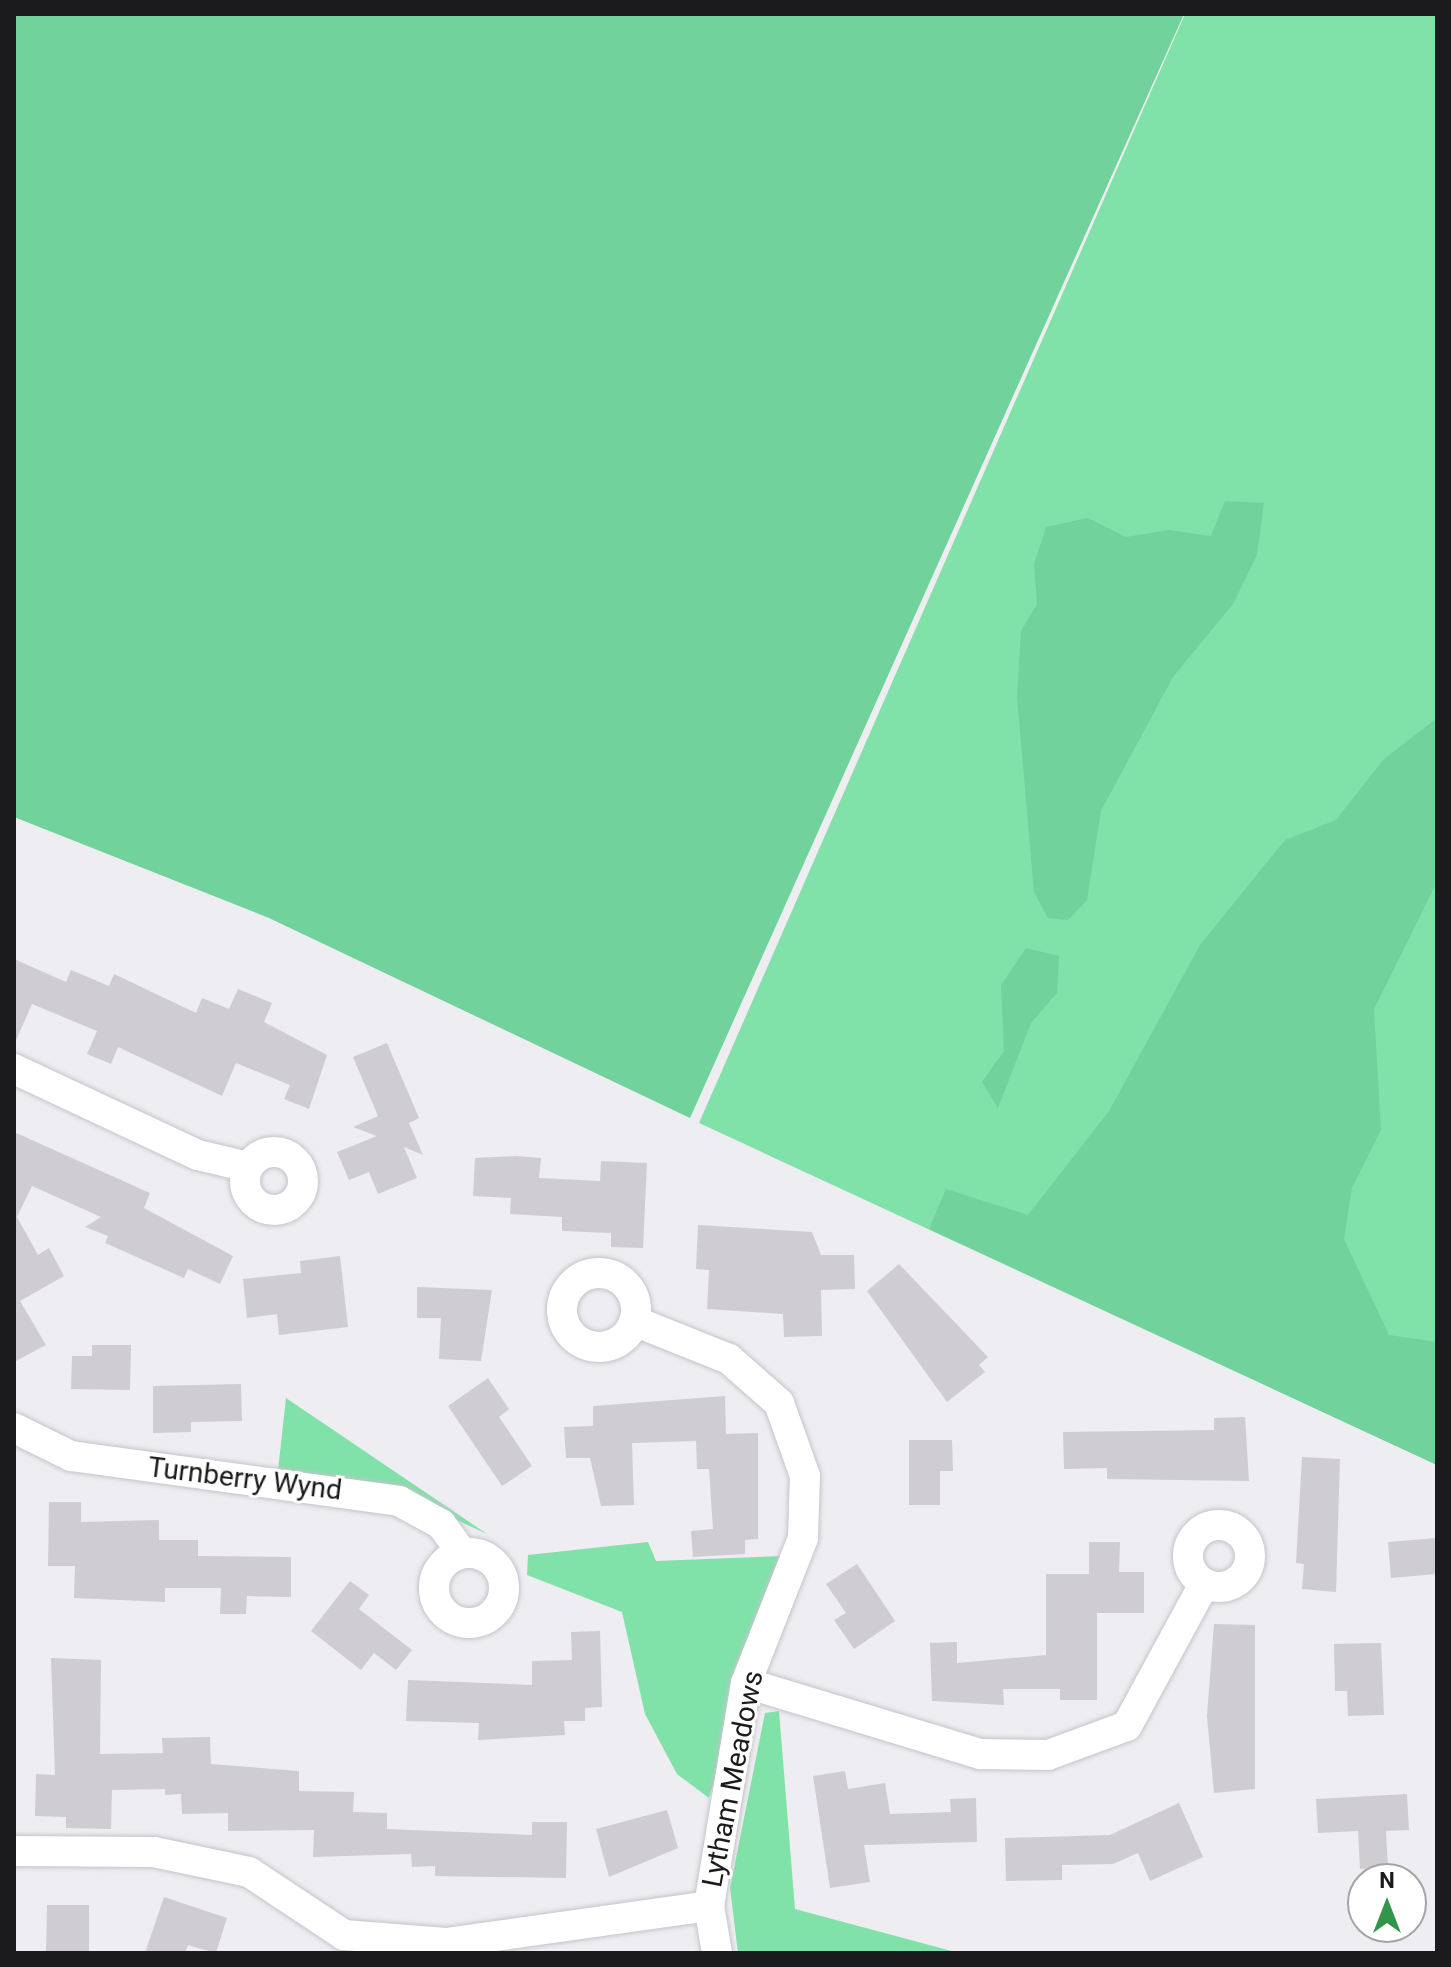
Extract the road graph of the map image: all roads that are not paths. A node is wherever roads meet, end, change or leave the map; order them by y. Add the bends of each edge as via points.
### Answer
1 (14, 1069) edge
2 (248, 1167) dead end
3 (634, 1321) dead end
4 (14, 1428) edge
5 (462, 1553) dead end
6 (1204, 1584) dead end
7 (746, 1683) junction
8 (14, 1851) edge
9 (709, 1906) junction
10 (344, 1944) edge
11 (717, 1953) edge

1 - 2 street via 198,1155
3 - 7 street, Lytham Meadows via 729,1359 779,1403 805,1476 803,1538
4 - 5 street, Turnberry Wynd via 71,1456 399,1501 441,1524
6 - 7 street via 1127,1726 1048,1755 980,1754
7 - 9 street, Lytham Meadows
8 - 10 street, Lytham Meadows via 154,1852 249,1872
9 - 10 street, Lytham Meadows via 446,1943
9 - 11 street

